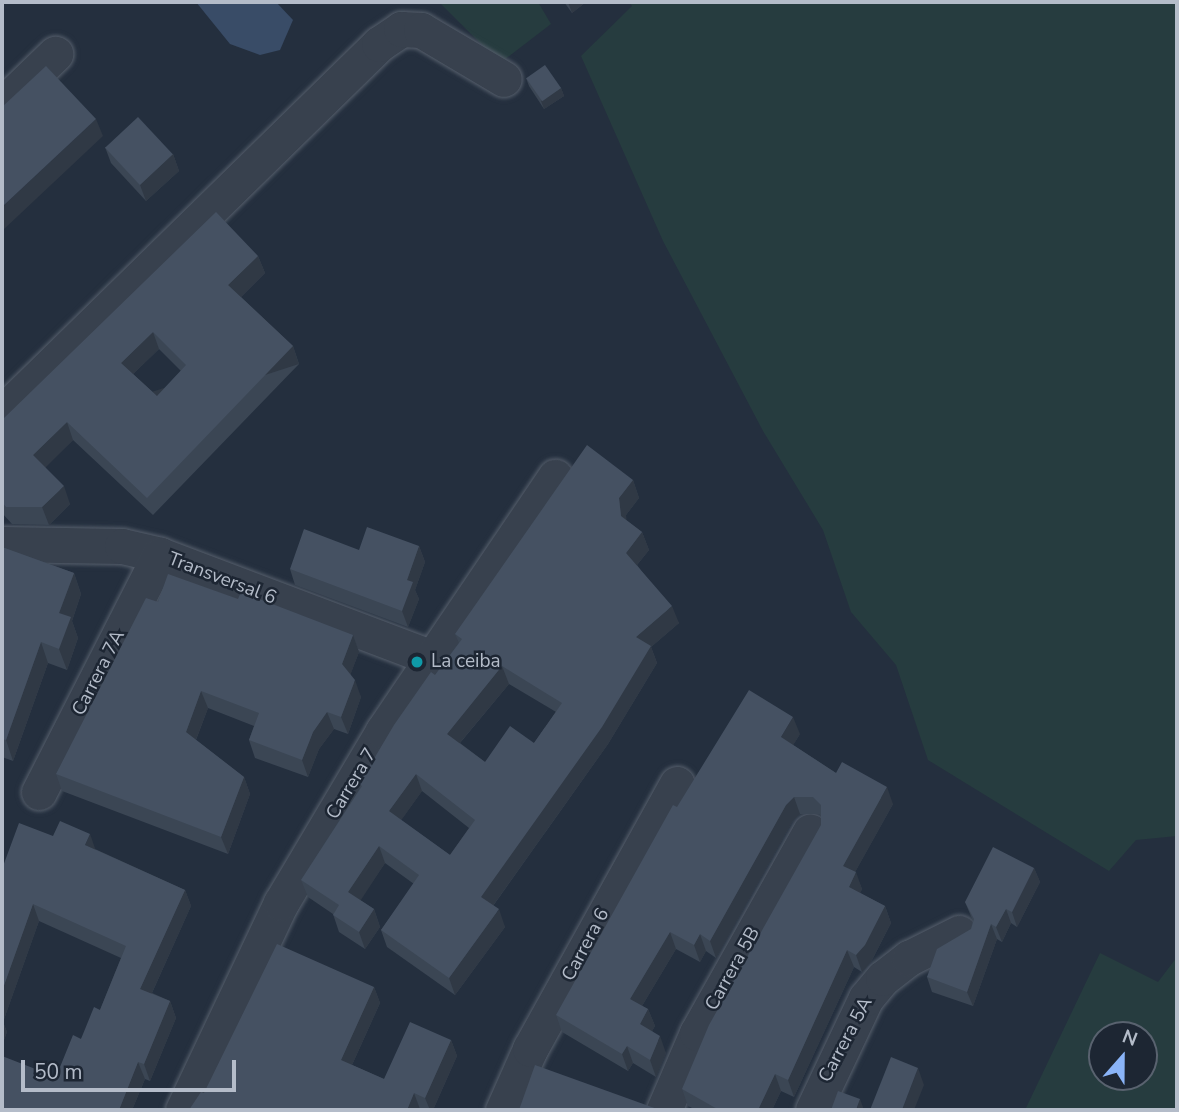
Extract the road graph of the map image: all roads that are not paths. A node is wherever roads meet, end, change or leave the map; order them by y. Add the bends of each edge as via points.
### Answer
1 (55, 54) dead end
2 (505, 79) dead end
3 (2, 105) edge
4 (2, 413) edge
5 (555, 477) dead end
6 (2, 544) edge
7 (160, 555) junction
8 (432, 659) junction
9 (677, 784) dead end
10 (39, 792) dead end
11 (810, 832) dead end
12 (959, 933) edge
13 (183, 1110) edge
14 (502, 1110) edge
15 (664, 1110) edge
16 (813, 1110) edge

1 - 3 street
2 - 4 street via 421,30 401,29 379,44
5 - 8 street, Carrera 7
6 - 7 street, Transversal 6 via 122,546
7 - 8 street, Transversal 6
7 - 10 street, Carrera 7A
8 - 13 street, Carrera 7 via 383,731 281,903
9 - 14 street, Carrera 6 via 543,1025
11 - 15 street, Carrera 5B via 697,1033
12 - 16 street, Carrera 5A via 909,958 866,998

